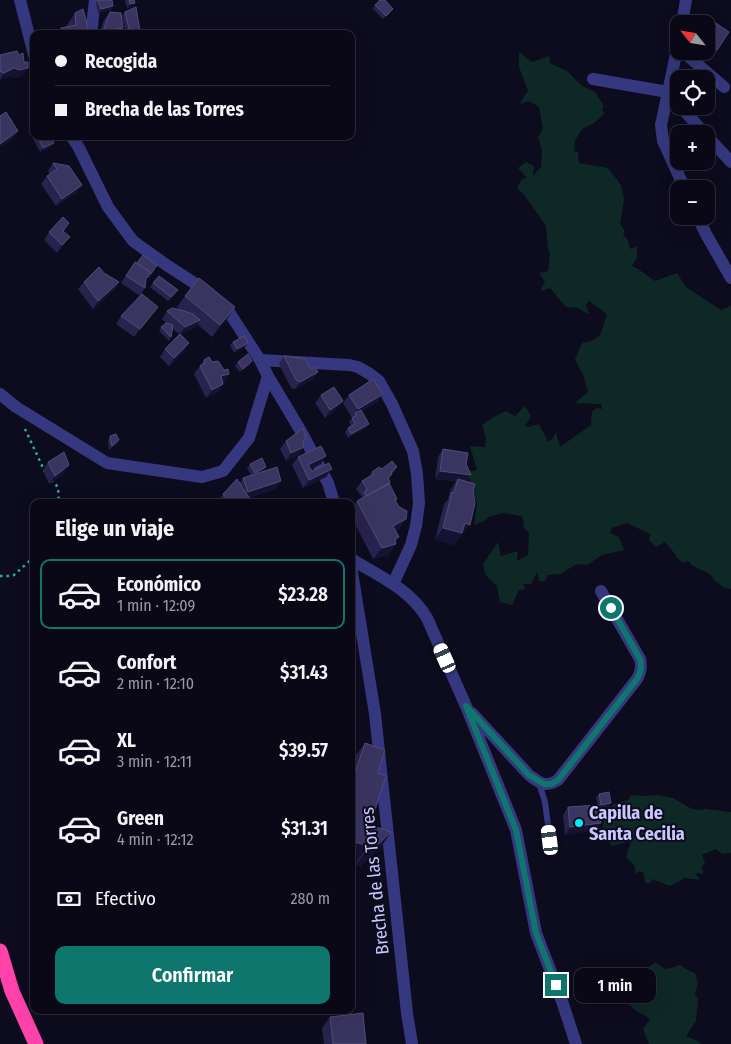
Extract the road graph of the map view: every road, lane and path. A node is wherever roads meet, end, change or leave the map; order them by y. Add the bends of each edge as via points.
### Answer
1 (20, 0) edge
2 (95, 0) edge
3 (686, 0) edge
4 (684, 15) edge
5 (91, 30) edge
6 (30, 39) edge
7 (676, 60) edge
8 (694, 60) edge
9 (593, 79) dead end
10 (724, 87) dead end
11 (668, 92) junction
12 (689, 115) edge
13 (698, 125) edge
14 (76, 140) edge
15 (715, 144) edge
16 (731, 162) edge
17 (681, 180) edge
18 (702, 225) edge
19 (731, 278) edge
20 (260, 360) junction
21 (268, 376) junction
22 (0, 394) edge
23 (16, 407) junction
24 (59, 499) edge
25 (333, 499) edge
26 (30, 561) edge
27 (355, 561) edge
28 (0, 576) edge
29 (392, 584) junction
30 (355, 590) edge
31 (601, 591) dead end
32 (466, 706) junction
33 (538, 781) junction
34 (550, 840) dead end
35 (0, 951) edge
36 (36, 1044) edge
37 (412, 1044) edge
38 (576, 1044) edge

1 - 6 street
2 - 5 street
3 - 4 street
7 - 11 street
8 - 10 street
9 - 11 street
11 - 17 street via 661,125 663,141
12 - 13 street
14 - 20 street via 108,207 134,241 205,290 229,312
15 - 16 street
18 - 19 street
20 - 21 street
20 - 29 street via 358,367 383,388 413,450 419,503 411,545
21 - 23 street via 249,438 223,471 202,477 107,463
21 - 25 street via 306,441
22 - 23 street
23 - 24 path via 43,471 58,487
26 - 28 path via 14,575
27 - 29 street
29 - 32 street via 408,594 427,618
30 - 37 street, Brecha de las Torres via 376,714 406,1013
31 - 33 street via 640,659 641,672 558,780 551,784
32 - 33 street
32 - 38 street via 516,830 536,933
33 - 34 lane via 545,802
35 - 36 highway via 12,991

